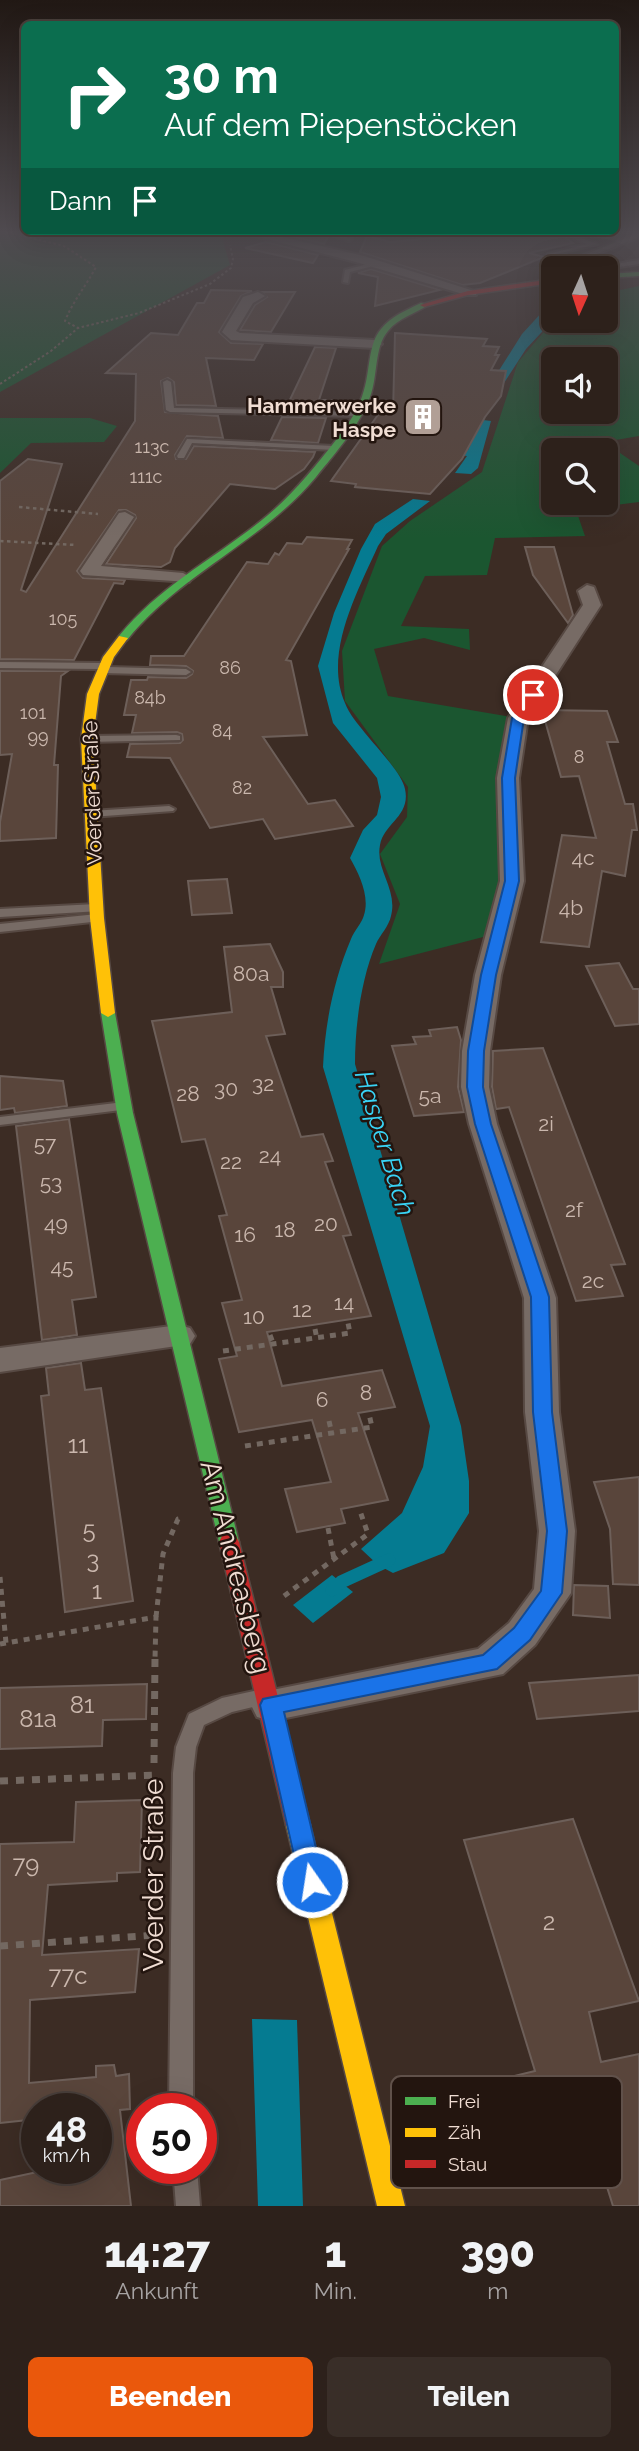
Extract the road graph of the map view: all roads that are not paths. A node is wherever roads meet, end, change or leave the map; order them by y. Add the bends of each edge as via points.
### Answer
1 (229, 332) edge
2 (384, 332) edge
3 (375, 344) junction
4 (167, 382) dead end
5 (358, 414) junction
6 (334, 448) junction
7 (181, 456) dead end
8 (125, 517) road end
9 (183, 578) junction
10 (587, 591) dead end
11 (0, 665) edge
12 (103, 668) junction
13 (186, 672) dead end
14 (87, 738) junction
15 (176, 738) dead end
16 (169, 809) dead end
17 (91, 814) junction
18 (0, 913) edge
19 (96, 913) junction
20 (0, 928) edge
21 (106, 1000) joint
22 (124, 1106) junction
23 (0, 1121) edge
24 (182, 1347) junction
25 (0, 1360) edge
26 (269, 1700) junction
27 (181, 2093) edge
28 (186, 2184) edge
29 (188, 2206) edge
30 (391, 2206) edge

1 - 3 street via 247,338
2 - 3 main road
3 - 5 main road, Voerder Straße via 368,393
4 - 5 lane via 170,410
5 - 6 main road, Voerder Straße
6 - 7 lane via 190,441
6 - 9 main road, Voerder Straße via 291,501
8 - 9 street via 89,571
9 - 12 main road, Voerder Straße via 131,625
10 - 26 street via 592,605 518,718 508,778 512,881 488,975 476,1051 475,1087 483,1124 540,1297 542,1412 557,1531 552,1593 522,1634 489,1663
11 - 12 lane
12 - 13 lane
12 - 14 main road, Voerder Straße via 89,709
14 - 15 lane
14 - 17 main road, Voerder Straße
16 - 17 lane
17 - 19 main road, Voerder Straße
18 - 19 lane
19 - 20 lane
19 - 21 main road, Voerder Straße
21 - 22 main road, Am Andreasberg
22 - 23 lane
22 - 24 main road, Am Andreasberg
24 - 25 street
24 - 26 main road, Am Andreasberg
26 - 27 lane, Voerder Straße via 229,1704 196,1720 186,1746
26 - 30 main road, Am Andreasberg
28 - 29 lane

